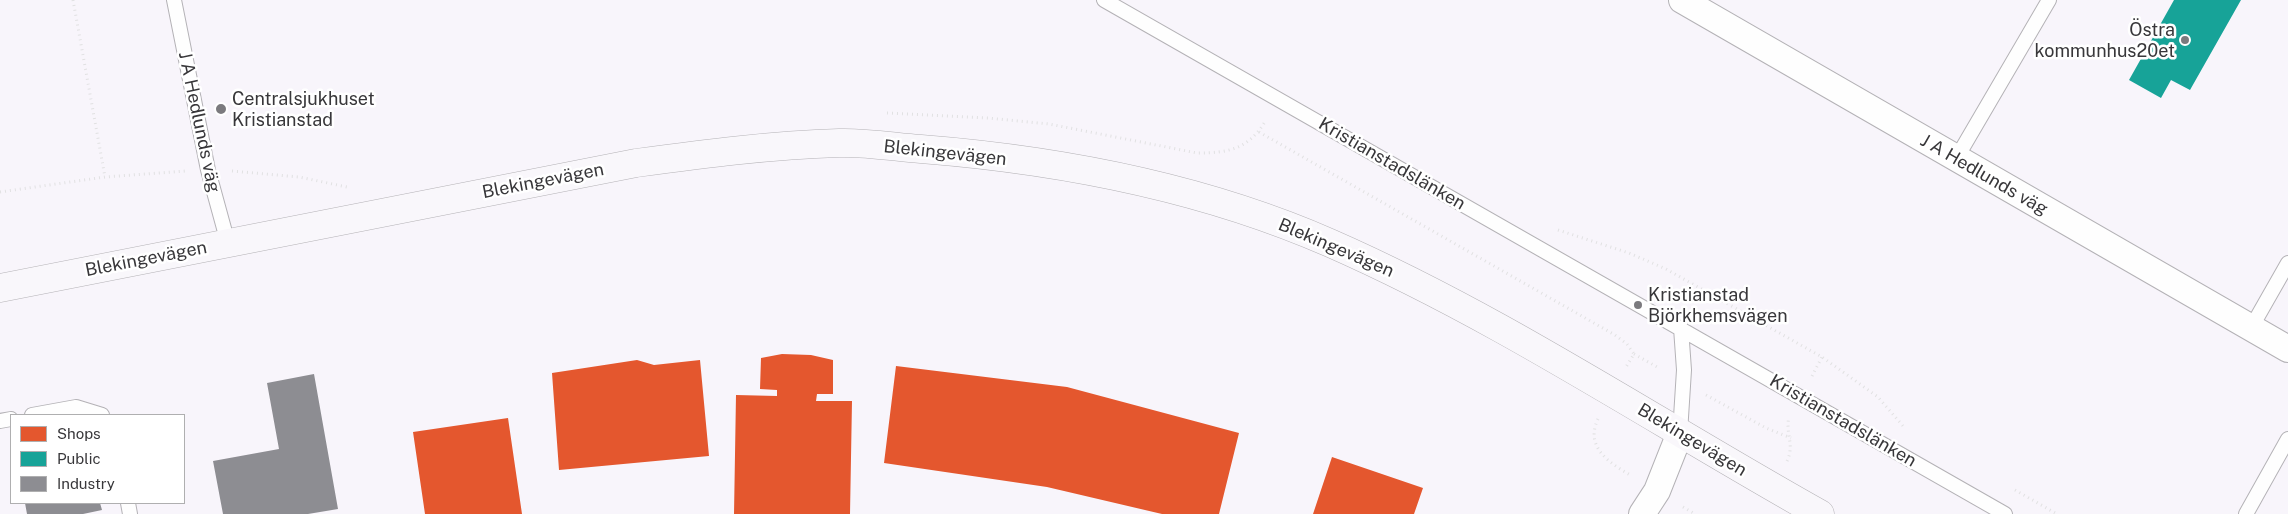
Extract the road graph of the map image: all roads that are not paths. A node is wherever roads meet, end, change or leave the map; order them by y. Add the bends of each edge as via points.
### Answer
1 (174, 0) edge
2 (1104, 0) edge
3 (1682, 0) edge
4 (2049, 0) edge
5 (1956, 159) junction
6 (228, 243) junction
7 (2288, 263) edge
8 (0, 288) edge
9 (1681, 328) junction
10 (2251, 328) junction
11 (2288, 349) edge
12 (38, 414) edge
13 (99, 414) edge
14 (1680, 433) junction
15 (2288, 439) edge
16 (1642, 514) edge
17 (1820, 514) edge
18 (2005, 514) edge
19 (2246, 514) edge

1 - 6 lane, J A Hedlunds väg via 208,170
2 - 9 lane, Kristianstadslänken
3 - 5 street, J A Hedlunds väg
4 - 5 lane
5 - 10 street, J A Hedlunds väg
6 - 8 main road, Blekingevägen
6 - 14 main road, Blekingevägen via 636,163 741,149 842,143 965,152 1078,169 1176,190 1326,242 1444,297
7 - 10 lane
9 - 14 lane via 1683,382
9 - 18 lane, Kristianstadslänken
10 - 11 street, J A Hedlunds väg
12 - 13 lane via 76,407
14 - 16 street via 1661,483
14 - 17 main road, Blekingevägen
15 - 19 lane

